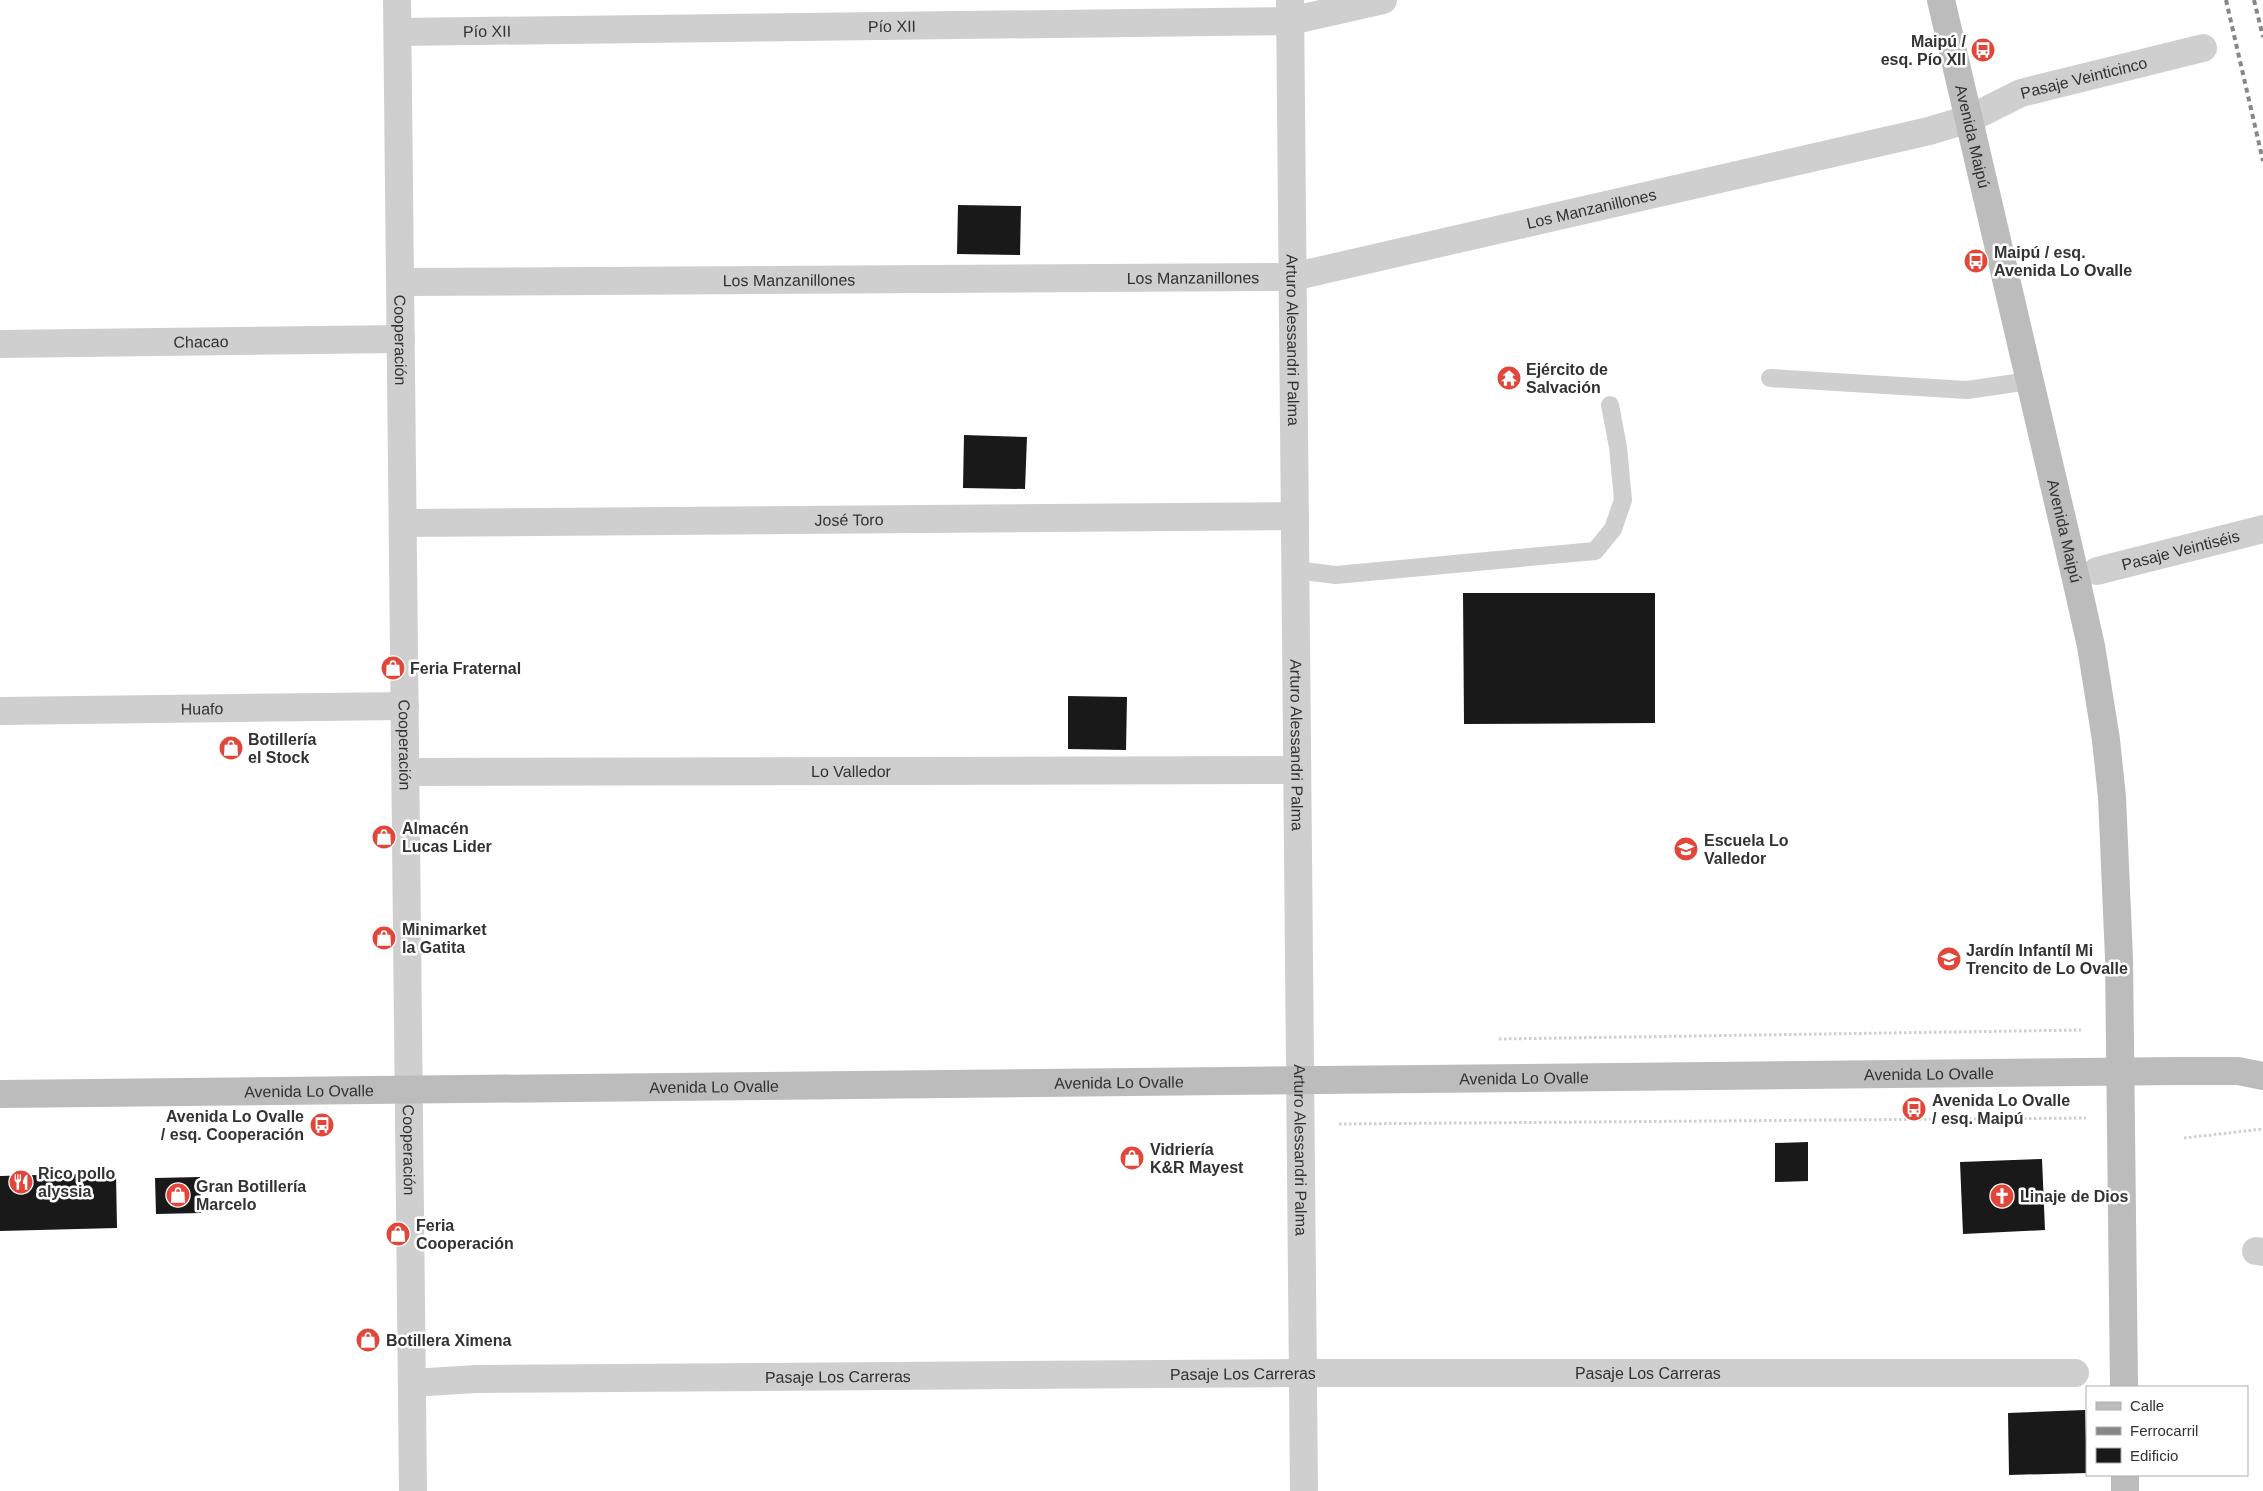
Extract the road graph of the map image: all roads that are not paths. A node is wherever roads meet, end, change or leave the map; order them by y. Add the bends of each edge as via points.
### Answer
1 (398, 0) edge
2 (1383, 0) edge
3 (1940, 0) edge
4 (1290, 11) edge
5 (398, 32) junction
6 (2203, 48) dead end
7 (1969, 119) junction
8 (1292, 277) junction
9 (401, 282) junction
10 (402, 339) junction
11 (0, 344) edge
12 (1770, 378) dead end
13 (2029, 381) junction
14 (1610, 406) dead end
15 (1294, 516) junction
16 (404, 523) junction
17 (2263, 529) edge
18 (1295, 570) junction
19 (2097, 571) dead end
20 (405, 706) junction
21 (0, 711) edge
22 (1297, 770) junction
23 (406, 772) junction
24 (2255, 1070) edge
25 (2121, 1072) junction
26 (1300, 1080) junction
27 (410, 1090) junction
28 (0, 1094) edge
29 (1303, 1373) junction
30 (2075, 1373) dead end
31 (412, 1383) junction
32 (2124, 1386) edge
33 (2125, 1476) edge
34 (413, 1491) edge
35 (1304, 1491) edge
36 (2125, 1491) edge

1 - 5 street, Cooperación
2 - 4 street, Pío XII
3 - 7 main road, Avenida Maipú
4 - 5 street, Pío XII
4 - 8 street, Arturo Alessandri Palma
5 - 9 street, Cooperación
6 - 7 street, Pasaje Veinticinco via 2021,93
7 - 8 street, Los Manzanillones via 1929,131
7 - 13 main road, Avenida Maipú
8 - 9 street, Los Manzanillones
8 - 15 street, Arturo Alessandri Palma
9 - 10 street, Cooperación
10 - 11 street, Chacao
10 - 16 street, Cooperación
12 - 13 lane via 1967,390
13 - 25 main road, Avenida Maipú via 2091,646 2106,740 2116,876
14 - 18 lane via 1623,500 1613,528 1595,551 1336,575
15 - 16 street, José Toro
15 - 18 street, Arturo Alessandri Palma
16 - 20 street, Cooperación
17 - 19 street, Pasaje Veintiséis
18 - 22 street, Arturo Alessandri Palma
20 - 21 street, Huafo
20 - 23 street, Cooperación
22 - 23 street, Lo Valledor
22 - 26 street, Arturo Alessandri Palma
23 - 27 street, Cooperación
24 - 25 main road, Avenida Lo Ovalle
25 - 26 main road, Avenida Lo Ovalle
25 - 32 main road, Avenida Maipú
26 - 27 main road, Avenida Lo Ovalle
26 - 29 street, Arturo Alessandri Palma
27 - 28 main road, Avenida Lo Ovalle
27 - 31 street, Cooperación
29 - 30 street, Pasaje Los Carreras
29 - 31 street, Pasaje Los Carreras via 486,1379
29 - 35 street, Arturo Alessandri Palma
31 - 34 street, Cooperación
33 - 36 main road

